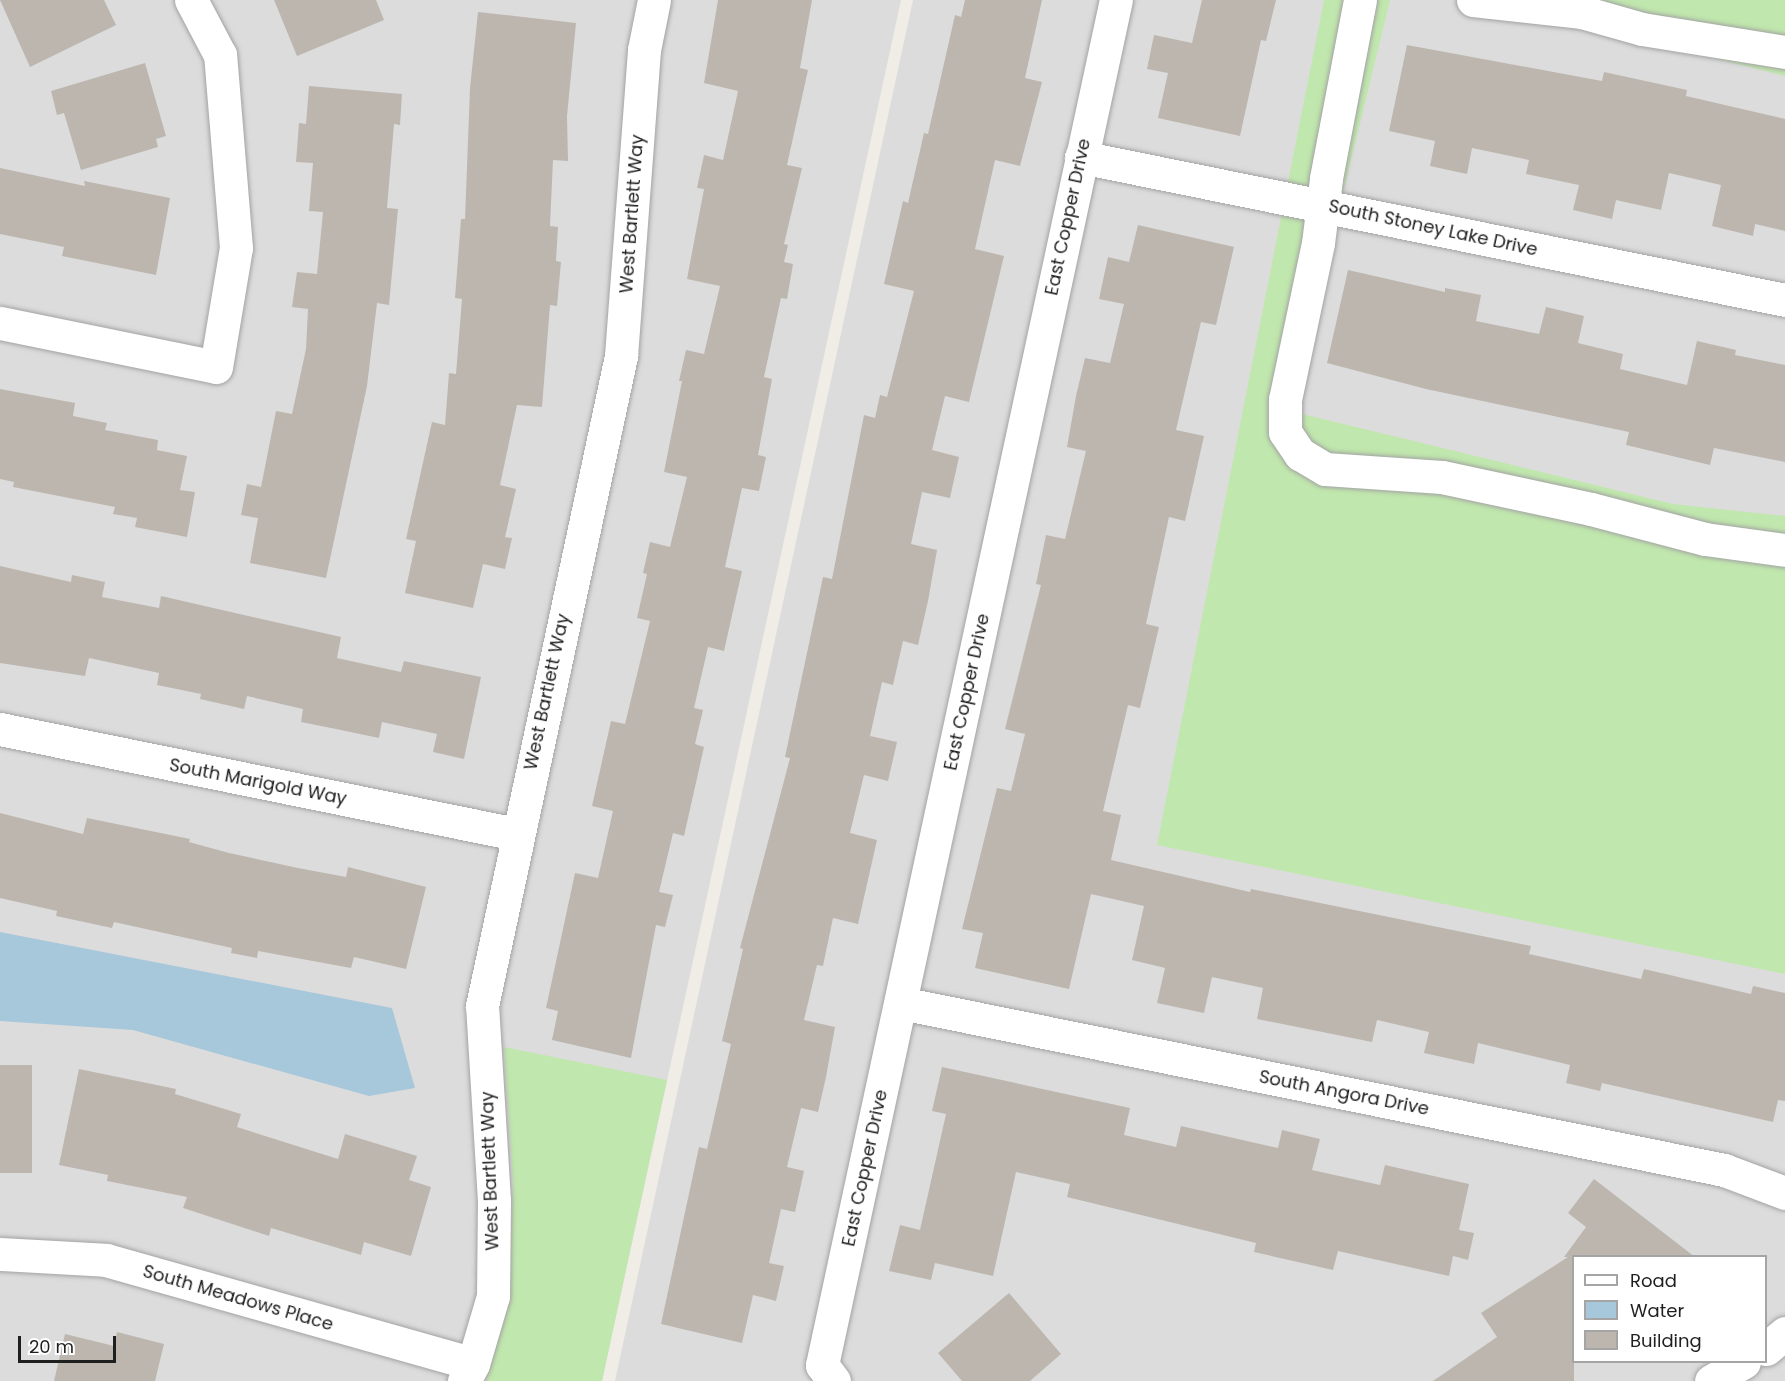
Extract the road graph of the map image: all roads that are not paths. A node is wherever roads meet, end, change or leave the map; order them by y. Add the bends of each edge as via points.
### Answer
1 (191, 0) edge
2 (654, 0) edge
3 (1116, 0) edge
4 (1360, 0) edge
5 (1473, 0) edge
6 (1785, 52) edge
7 (1081, 157) junction
8 (1323, 206) junction
9 (1785, 300) edge
10 (0, 323) edge
11 (1785, 550) edge
12 (0, 729) edge
13 (516, 834) junction
14 (901, 1003) junction
15 (1785, 1193) edge
16 (0, 1254) edge
17 (1785, 1333) edge
18 (1767, 1348) edge
19 (1742, 1363) edge
20 (468, 1373) edge
21 (834, 1381) edge
22 (1711, 1381) edge

1 - 10 street via 220,55 236,248 216,367
2 - 13 street, West Bartlett Way via 644,50 621,356
3 - 7 street, East Copper Drive
4 - 8 street
5 - 6 street via 1581,12 1641,29
7 - 8 street, South Stoney Lake Drive
7 - 14 street, East Copper Drive
8 - 9 street, South Stoney Lake Drive
8 - 11 street via 1285,399 1285,432 1300,454 1324,470 1442,477 1591,509 1705,539
12 - 13 street, South Marigold Way
13 - 20 street, West Bartlett Way via 482,1005 494,1202 493,1296
14 - 15 street, South Angora Drive via 1724,1170
14 - 21 street, East Copper Drive via 822,1365
16 - 20 street, South Meadows Place via 106,1260
17 - 18 street
19 - 22 street

